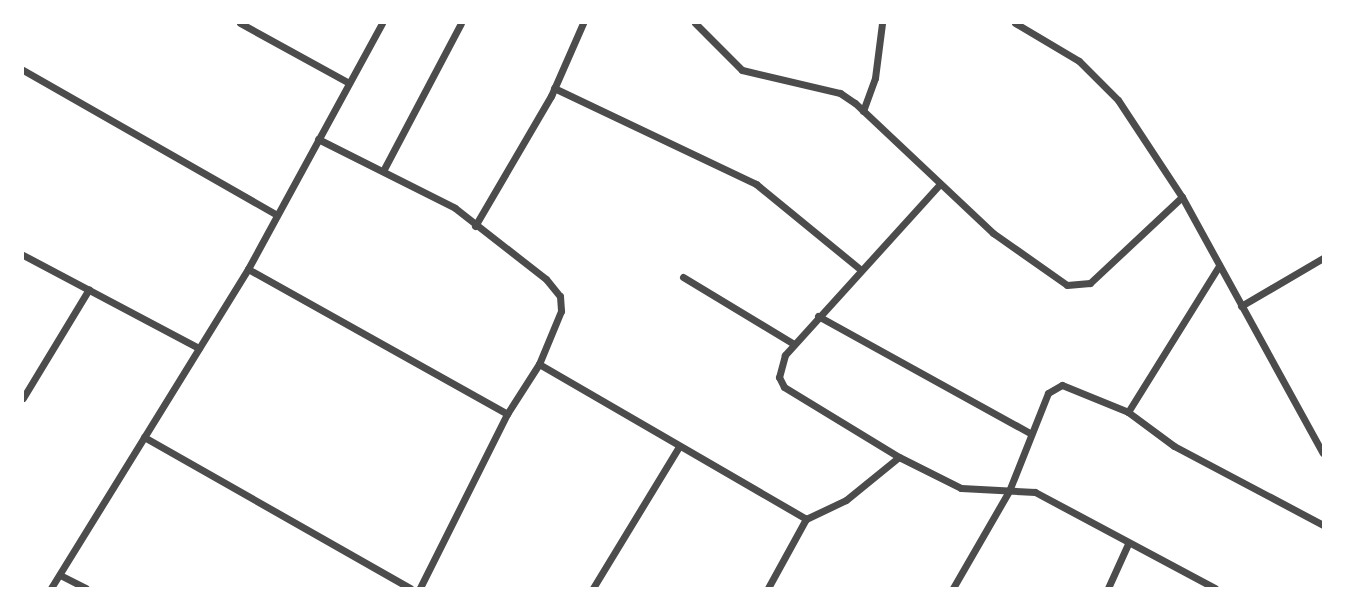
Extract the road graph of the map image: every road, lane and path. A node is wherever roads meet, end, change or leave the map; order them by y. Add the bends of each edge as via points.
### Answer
1 (382, 23) edge
2 (461, 23) edge
3 (583, 23) edge
4 (695, 23) edge
5 (882, 23) edge
6 (1015, 23) edge
7 (244, 24) edge
8 (23, 70) edge
9 (349, 83) junction
10 (554, 88) junction
11 (863, 111) junction
12 (318, 139) junction
13 (383, 171) junction
14 (940, 184) junction
15 (1182, 197) junction
16 (277, 215) junction
17 (475, 226) junction
18 (23, 255) edge
19 (1323, 258) edge
20 (1219, 266) junction
21 (248, 269) junction
22 (860, 269) junction
23 (683, 277) dead end
24 (89, 289) junction
25 (1241, 306) junction
26 (818, 316) junction
27 (794, 344) junction
28 (199, 348) junction
29 (539, 364) junction
30 (23, 398) edge
31 (1128, 412) junction
32 (507, 414) junction
33 (1030, 433) junction
34 (144, 437) junction
35 (678, 448) junction
36 (1323, 453) edge
37 (899, 457) junction
38 (1009, 491) junction
39 (806, 519) junction
40 (1323, 525) edge
41 (1128, 544) junction
42 (60, 575) junction
43 (51, 588) edge
44 (86, 588) edge
45 (410, 588) edge
46 (420, 588) edge
47 (593, 588) edge
48 (768, 588) edge
49 (953, 588) edge
50 (1108, 588) edge
51 (1216, 588) edge

1 - 9 street
2 - 13 street
3 - 10 street
4 - 11 street via 742,70 840,93
5 - 11 street via 875,78
6 - 15 street via 1061,47 1107,84
7 - 9 street
8 - 16 street
9 - 12 street
10 - 17 street
10 - 22 street via 756,184
11 - 14 street
12 - 13 street
12 - 16 street
13 - 17 street via 456,208
14 - 15 street via 1033,264 1067,285 1079,287 1090,283
14 - 22 street
15 - 20 street
16 - 21 street
17 - 29 street via 546,279 560,296 561,311
18 - 24 street
19 - 25 street
20 - 25 street
20 - 31 street
21 - 28 street
21 - 32 street
22 - 26 street
23 - 27 street
24 - 28 street
24 - 30 street
25 - 36 street
26 - 27 street
26 - 33 street
27 - 37 street via 785,355 779,377 784,387
28 - 34 street
29 - 32 street
29 - 35 street
31 - 33 street via 1062,385 1048,393
31 - 40 street via 1174,446
32 - 46 street
33 - 38 street
34 - 42 street
34 - 45 street
35 - 39 street
35 - 47 street
37 - 38 street via 961,488
37 - 39 street via 846,500
38 - 41 street via 1035,492
38 - 49 street
39 - 48 street
41 - 50 street
41 - 51 street
42 - 43 street
42 - 44 street

